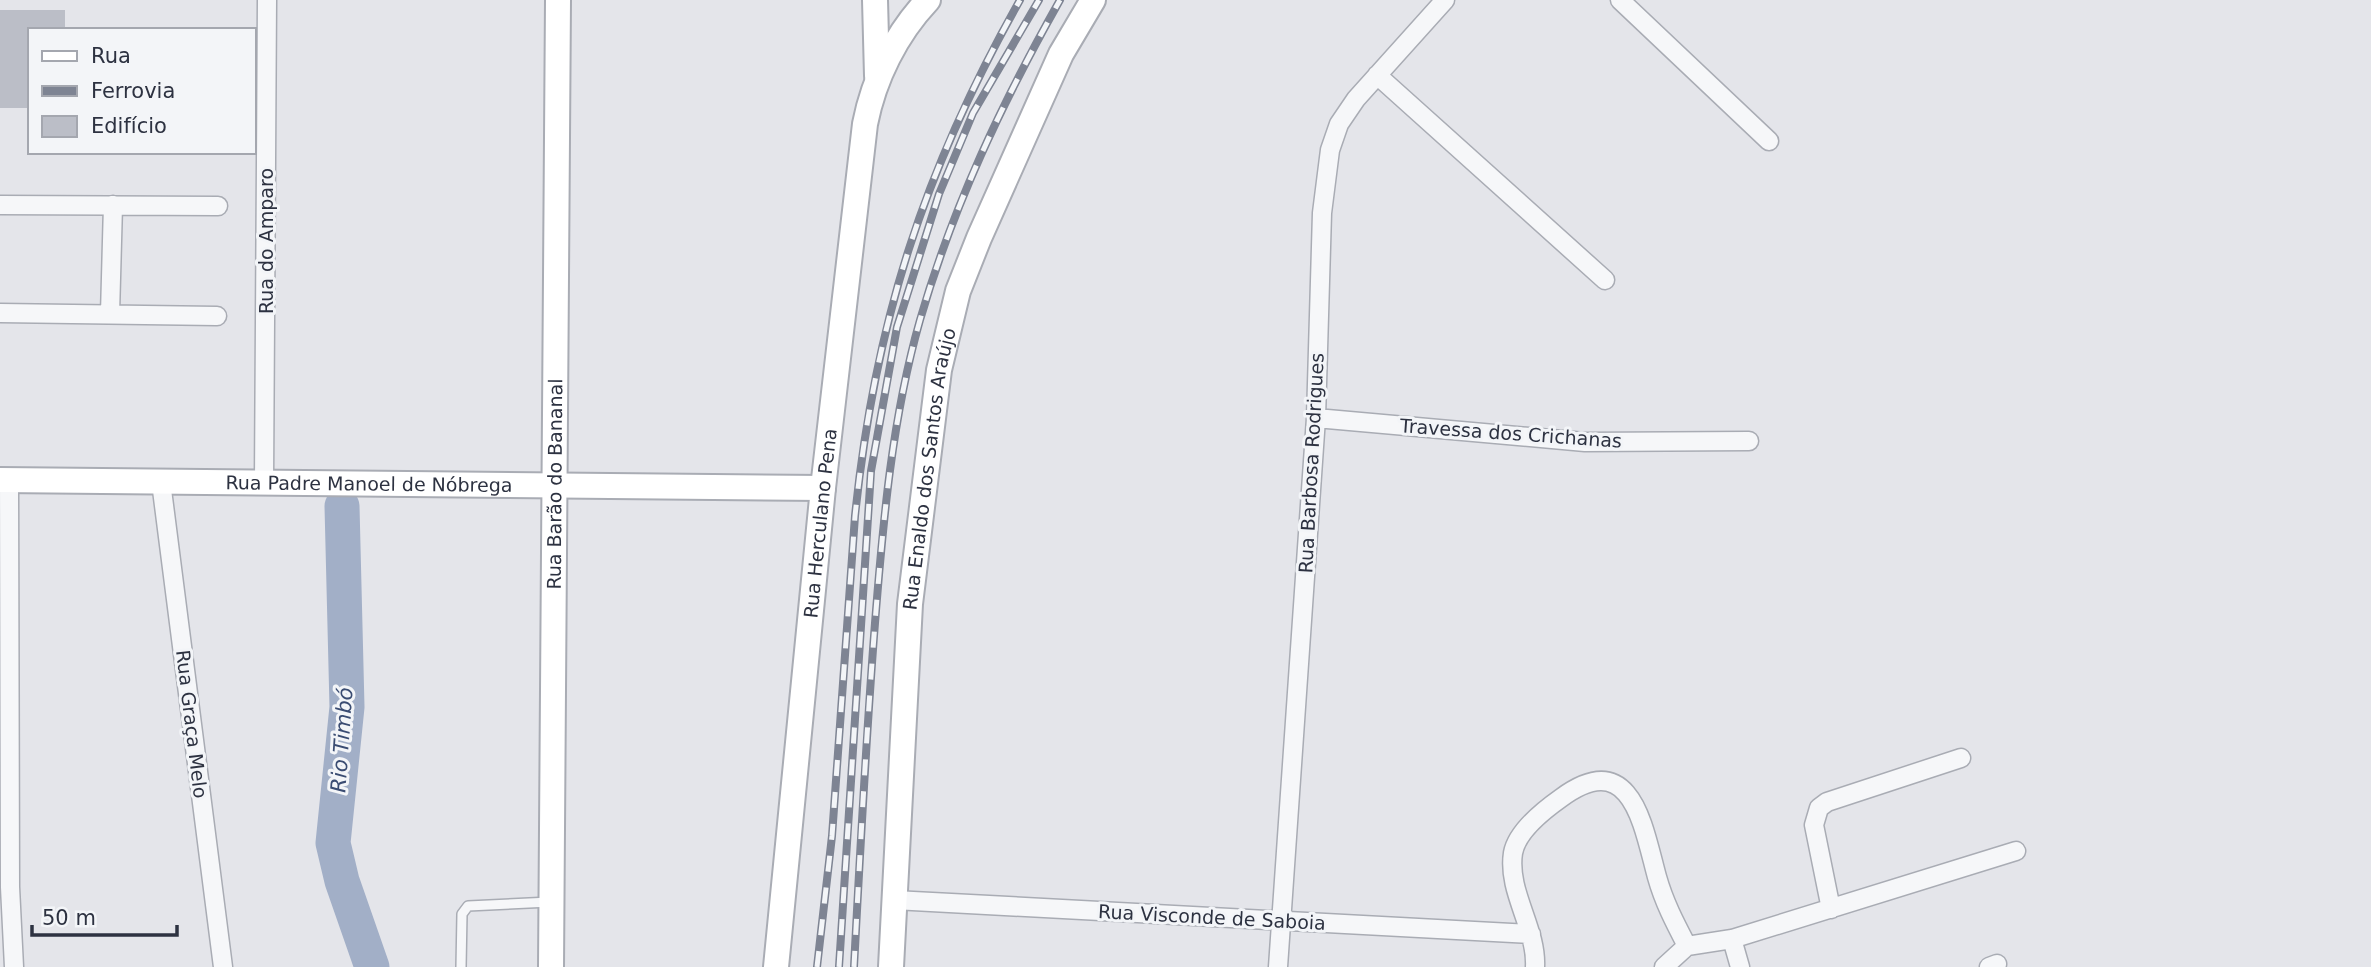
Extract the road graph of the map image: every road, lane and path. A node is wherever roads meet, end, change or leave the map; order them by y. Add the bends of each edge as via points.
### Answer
1 (267, 0) edge
2 (558, 0) edge
3 (875, 0) edge
4 (928, 0) edge
5 (1093, 0) edge
6 (1445, 0) edge
7 (1620, 0) edge
8 (1377, 75) junction
9 (877, 80) junction
10 (1769, 141) dead end
11 (0, 205) edge
12 (113, 205) junction
13 (218, 206) dead end
14 (1605, 280) dead end
15 (0, 313) edge
16 (110, 314) junction
17 (217, 316) dead end
18 (1316, 418) junction
19 (1749, 441) dead end
20 (5, 480) edge
21 (264, 481) junction
22 (161, 482) junction
23 (555, 487) junction
24 (823, 488) junction
25 (1961, 758) dead end
26 (2016, 852) dead end
27 (894, 900) junction
28 (552, 902) junction
29 (1831, 909) junction
30 (1280, 921) junction
31 (1531, 934) junction
32 (1732, 939) junction
33 (1687, 946) junction
34 (14, 967) edge
35 (223, 967) edge
36 (461, 967) edge
37 (551, 967) edge
38 (776, 967) edge
39 (891, 967) edge
40 (1278, 967) edge
41 (1535, 967) edge
42 (1664, 967) edge
43 (1740, 967) edge

1 - 21 street, Rua do Amparo
2 - 23 main road, Rua Barão do Bananal
3 - 9 main road
4 - 9 main road via 901,35
5 - 27 main road, Rua Enaldo dos Santos Araújo via 1050,78 979,238 949,321 910,604
6 - 8 street, Rua Barbosa Rodrigues
7 - 10 street
8 - 14 street
8 - 18 street, Rua Barbosa Rodrigues via 1339,124 1330,150 1322,213
9 - 24 main road, Rua Herculano Pena via 865,124
11 - 12 street
12 - 13 street
12 - 16 street
15 - 16 street
16 - 17 street
18 - 19 street, Travessa dos Crichanas via 1584,442
18 - 30 street, Rua Barbosa Rodrigues
20 - 22 main road, Rua Padre Manoel de Nóbrega
20 - 34 street
21 - 22 main road, Rua Padre Manoel de Nóbrega
21 - 23 main road, Rua Padre Manoel de Nóbrega
22 - 35 street, Rua Graça Melo
23 - 24 main road, Rua Padre Manoel de Nóbrega
23 - 28 main road, Rua Barão do Bananal
24 - 38 main road, Rua Herculano Pena
25 - 29 street via 1819,808 1814,825
26 - 29 street
27 - 30 street, Rua Visconde de Saboia
27 - 39 main road, Rua Enaldo dos Santos Araújo
28 - 36 lane via 468,906 462,914
28 - 37 main road, Rua Barão do Bananal
29 - 32 street
30 - 31 street, Rua Visconde de Saboia
30 - 40 street, Rua Barbosa Rodrigues
31 - 33 street via 1518,894 1514,850 1550,806 1580,784 1604,780 1634,802 1669,911
31 - 41 street
32 - 33 street
32 - 43 street
33 - 42 street

